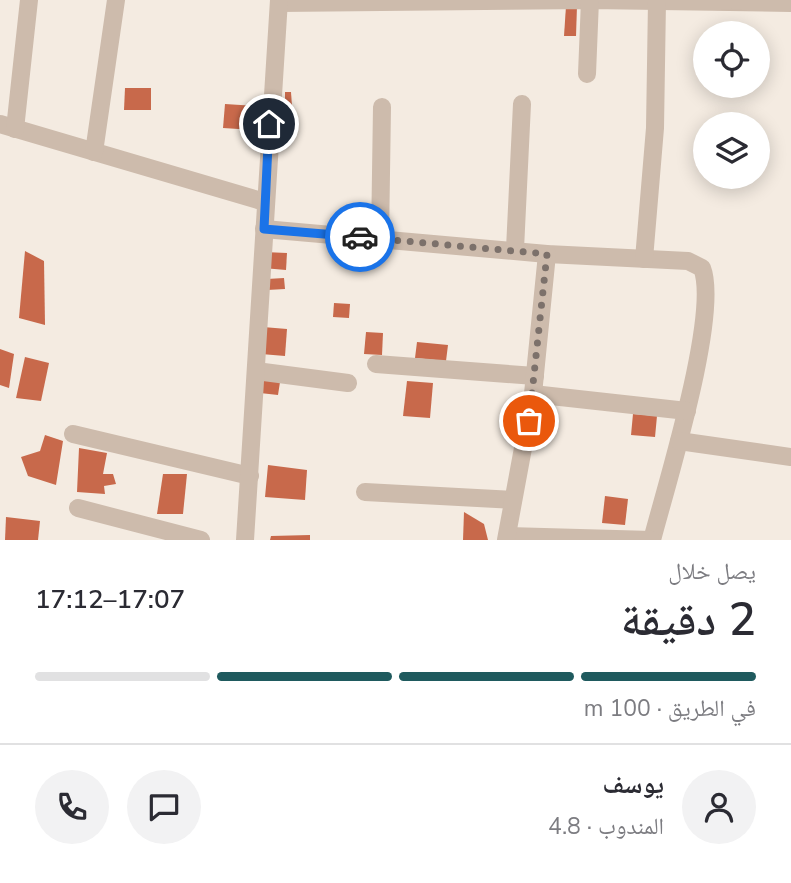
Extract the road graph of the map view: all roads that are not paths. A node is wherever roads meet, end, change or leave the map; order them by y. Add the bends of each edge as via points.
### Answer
1 (29, 0) edge
2 (116, 0) edge
3 (590, 0) edge
4 (279, 1) edge
5 (657, 1) edge
6 (791, 3) edge
7 (587, 74) dead end
8 (522, 104) dead end
9 (382, 107) dead end
10 (8, 127) edge
11 (94, 152) junction
12 (265, 202) junction
13 (264, 229) junction
14 (380, 239) junction
15 (514, 249) junction
16 (547, 254) junction
17 (644, 259) junction
18 (376, 364) dead end
19 (256, 371) junction
20 (348, 383) dead end
21 (534, 385) junction
22 (687, 411) junction
23 (73, 433) dead end
24 (679, 441) junction
25 (791, 457) edge
26 (250, 476) junction
27 (365, 492) dead end
28 (513, 500) junction
29 (78, 508) dead end
30 (507, 538) edge
31 (201, 540) edge
32 (245, 540) edge
33 (652, 540) edge

1 - 10 street
2 - 11 street
3 - 4 street
3 - 5 street
3 - 7 street
4 - 12 street
5 - 6 street
5 - 17 street via 655,128
8 - 15 street
9 - 14 street
10 - 11 street
11 - 12 street
12 - 13 street
13 - 14 street
13 - 19 street
14 - 15 street
15 - 16 street
16 - 17 street
16 - 21 street
17 - 22 street via 688,261 702,268 706,279 708,295
18 - 21 street
19 - 20 street
19 - 26 street
21 - 22 street
21 - 28 street
22 - 24 street
23 - 26 street
24 - 25 street
24 - 33 street
26 - 32 street
27 - 28 street
28 - 30 street
29 - 31 street
30 - 33 street

